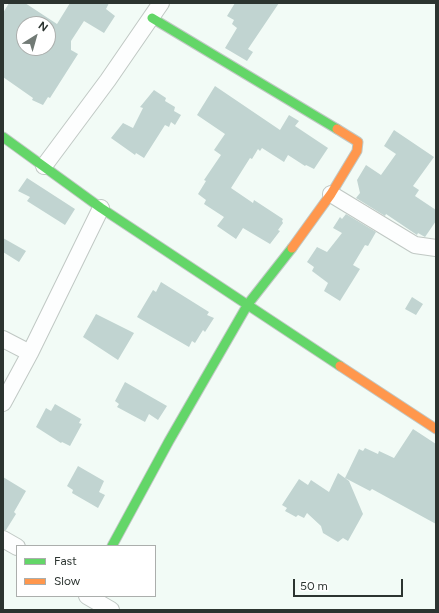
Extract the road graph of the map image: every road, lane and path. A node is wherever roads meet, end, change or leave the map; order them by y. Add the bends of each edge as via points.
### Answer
1 (161, 3) edge
2 (152, 18) junction
3 (3, 137) edge
4 (44, 166) junction
5 (331, 194) junction
6 (101, 208) junction
7 (436, 248) edge
8 (248, 304) junction
9 (3, 339) edge
10 (30, 353) junction
11 (3, 403) edge
12 (436, 429) edge
13 (3, 539) edge
14 (113, 545) edge
15 (16, 546) edge
16 (89, 597) edge
17 (111, 610) edge

1 - 2 street
2 - 4 street
2 - 5 street via 358,142 357,151
3 - 4 street
4 - 6 street
5 - 7 street via 415,245
5 - 8 street
6 - 8 street
6 - 10 street
8 - 12 street
8 - 14 street
9 - 10 street
10 - 11 street
13 - 15 street
16 - 17 street

